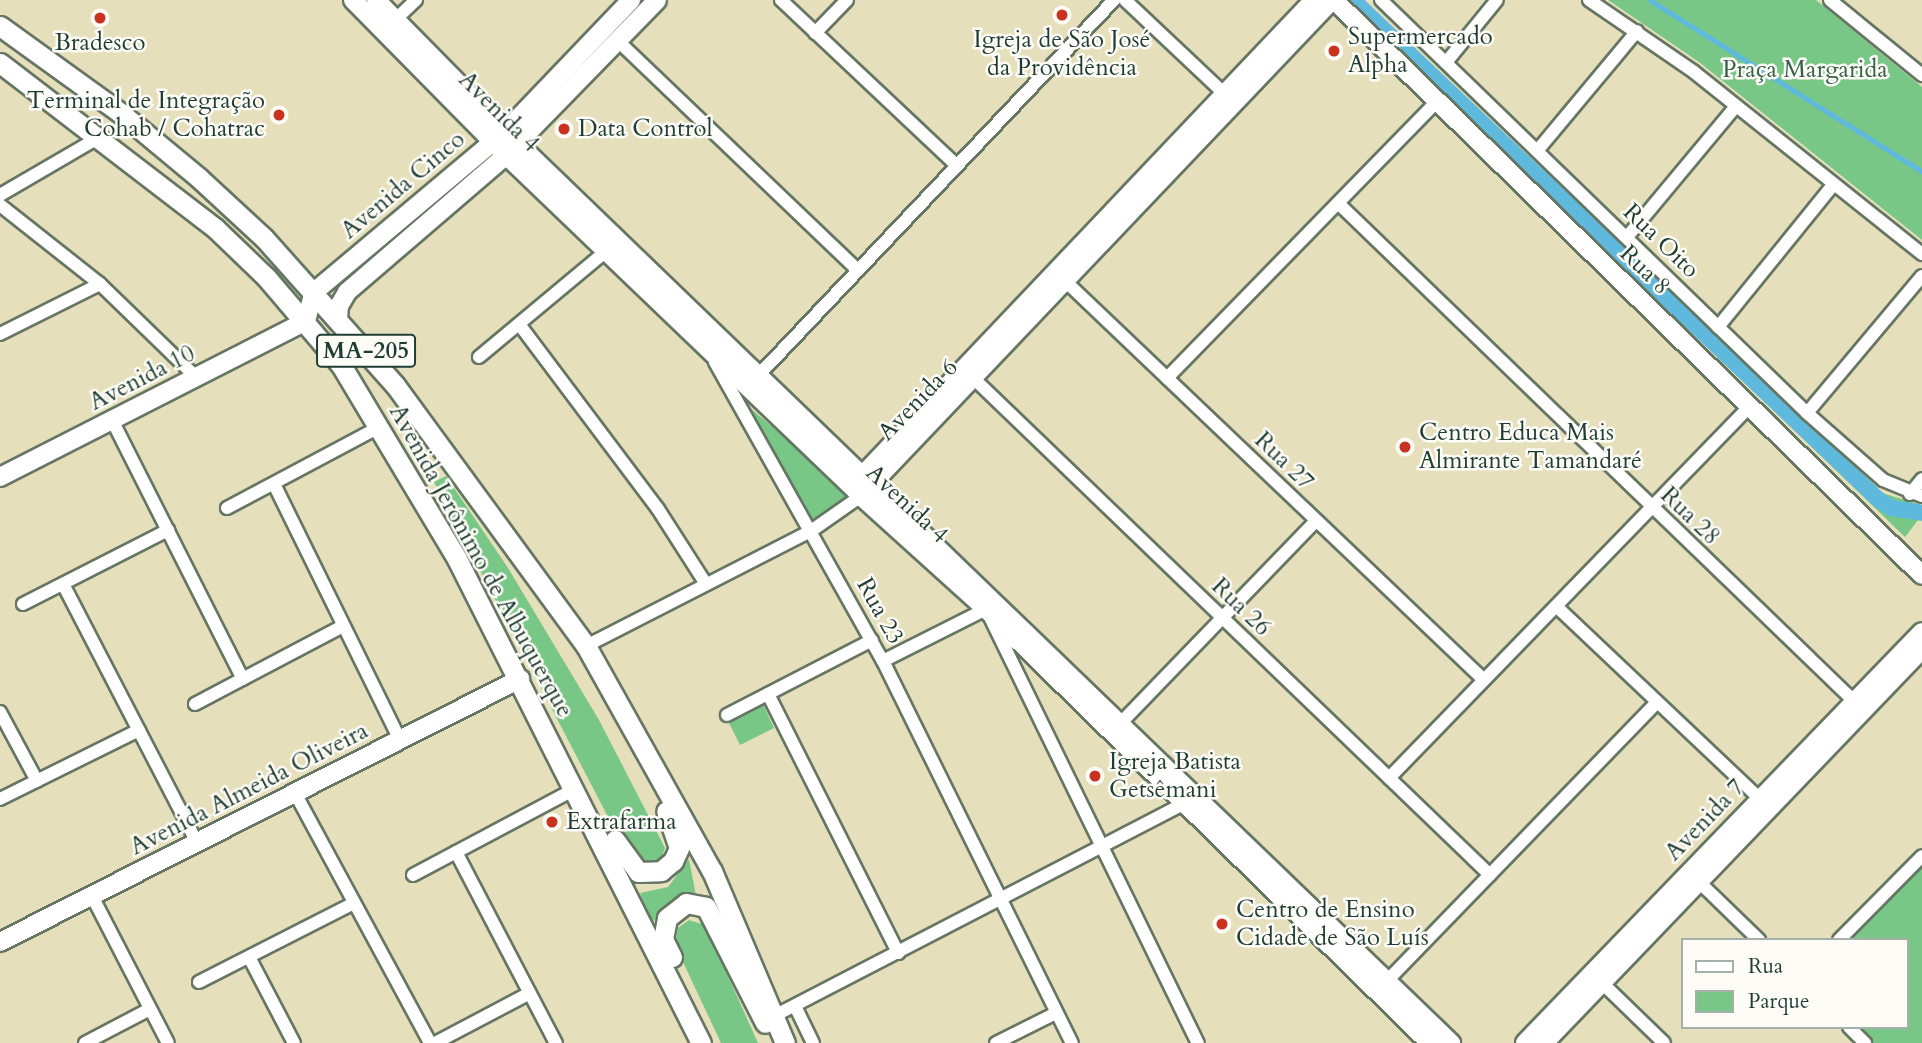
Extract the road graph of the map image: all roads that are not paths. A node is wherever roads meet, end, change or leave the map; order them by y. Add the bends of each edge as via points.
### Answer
1 (352, 0) edge
2 (376, 0) edge
3 (416, 0) edge
4 (631, 0) edge
5 (657, 0) edge
6 (780, 0) edge
7 (847, 0) edge
8 (1114, 0) edge
9 (1125, 0) edge
10 (1314, 0) edge
11 (1333, 0) edge
12 (1381, 0) edge
13 (1497, 0) edge
14 (1589, 0) edge
15 (1830, 0) edge
16 (390, 25) junction
17 (0, 26) edge
18 (1637, 31) junction
19 (816, 33) junction
20 (618, 41) junction
21 (1448, 60) junction
22 (0, 63) edge
23 (1922, 75) edge
24 (1230, 99) junction
25 (1437, 101) junction
26 (1736, 106) junction
27 (98, 138) junction
28 (506, 143) junction
29 (1538, 151) junction
30 (957, 166) junction
31 (1833, 185) junction
32 (0, 195) edge
33 (1338, 202) junction
34 (0, 205) edge
35 (1627, 237) junction
36 (606, 251) junction
37 (1922, 254) edge
38 (858, 270) junction
39 (1922, 276) edge
40 (1060, 277) junction
41 (100, 284) junction
42 (314, 292) junction
43 (338, 319) junction
44 (306, 321) junction
45 (519, 324) junction
46 (1718, 327) junction
47 (0, 334) edge
48 (708, 349) junction
49 (479, 357) dead end
50 (968, 374) junction
51 (197, 378) junction
52 (1167, 378) junction
53 (753, 380) junction
54 (1750, 406) junction
55 (1807, 413) junction
56 (113, 420) junction
57 (381, 426) junction
58 (0, 477) edge
59 (1922, 480) edge
60 (274, 484) junction
61 (866, 484) junction
62 (1916, 495) edge
63 (227, 508) dead end
64 (1651, 508) junction
65 (1316, 521) junction
66 (168, 530) junction
67 (811, 531) junction
68 (1922, 575) edge
69 (63, 584) junction
70 (706, 584) junction
71 (23, 604) dead end
72 (991, 606) junction
73 (1556, 606) junction
74 (1223, 618) junction
75 (343, 626) junction
76 (1922, 632) edge
77 (872, 640) junction
78 (586, 646) junction
79 (1922, 649) edge
80 (883, 662) junction
81 (243, 679) junction
82 (520, 679) junction
83 (1483, 680) junction
84 (768, 694) junction
85 (1657, 702) junction
86 (195, 704) dead end
87 (1859, 705) junction
88 (0, 712) edge
89 (727, 715) dead end
90 (1116, 728) junction
91 (139, 730) junction
92 (400, 740) junction
93 (1389, 778) junction
94 (37, 781) junction
95 (575, 789) junction
96 (295, 793) junction
97 (0, 799) edge
98 (1191, 800) junction
99 (1764, 804) junction
100 (197, 843) junction
101 (1101, 848) junction
102 (456, 852) junction
103 (1922, 856) edge
104 (413, 875) dead end
105 (1490, 875) junction
106 (1694, 877) junction
107 (92, 896) junction
108 (999, 901) junction
109 (354, 903) junction
110 (1757, 938) edge
111 (1841, 938) edge
112 (0, 942) edge
113 (898, 953) junction
114 (249, 957) junction
115 (1596, 978) junction
116 (199, 982) dead end
117 (1382, 986) junction
118 (530, 993) junction
119 (795, 1006) junction
120 (150, 1009) junction
121 (1056, 1013) junction
122 (776, 1016) junction
123 (1851, 1029) edge
124 (85, 1043) edge
125 (168, 1043) edge
126 (294, 1043) edge
127 (433, 1043) edge
128 (556, 1043) edge
129 (701, 1043) edge
130 (714, 1043) edge
131 (774, 1043) edge
132 (785, 1043) edge
133 (813, 1043) edge
134 (996, 1043) edge
135 (1072, 1043) edge
136 (1198, 1043) edge
137 (1430, 1043) edge
138 (1451, 1043) edge
139 (1525, 1043) edge
140 (1544, 1043) edge
141 (1664, 1043) edge
142 (1865, 1043) edge

1 - 16 street, Avenida 4
2 - 16 street, Avenida 4
3 - 16 street
4 - 28 street, Avenida Cinco
5 - 20 street, Avenida Cinco
6 - 19 street
7 - 19 street
8 - 30 street
9 - 24 street
10 - 24 street, Avenida 6
11 - 24 street, Avenida 6
11 - 25 street, Rua 8
12 - 21 street, Rua Oito
13 - 21 street
14 - 18 street
15 - 23 street
16 - 28 street, Avenida 4
17 - 42 main road, Avenida Jerônimo de Albuquerque via 178,160 264,238
18 - 26 street
18 - 29 street
19 - 30 street
20 - 28 street, Avenida Cinco
20 - 38 street
21 - 29 street, Rua Oito
22 - 27 main road, Avenida Jerônimo de Albuquerque
24 - 40 street, Avenida 6
25 - 33 street
25 - 54 street, Rua 8
26 - 31 street
26 - 35 street
27 - 32 street
27 - 44 main road, Avenida Jerônimo de Albuquerque via 215,228
28 - 36 street, Avenida 4
28 - 42 street, Avenida Cinco
28 - 43 street, Avenida Cinco via 347,292
28 - 53 street, Avenida 4
29 - 35 street, Rua Oito
30 - 38 street
31 - 37 street
31 - 46 street
33 - 52 street
33 - 64 street, Rua 28
34 - 41 street
35 - 46 street, Rua Oito
36 - 45 street
36 - 48 street, Avenida 4
38 - 53 street
39 - 55 street
40 - 50 street, Avenida 6
40 - 52 street, Rua 27
41 - 47 street
41 - 51 street
42 - 43 main road, Avenida Jerônimo de Albuquerque / MA-205
42 - 44 street
43 - 78 main road, Avenida Jerônimo de Albuquerque / MA-205 via 415,414
44 - 51 street, Avenida 10
44 - 57 main road, Avenida Jerônimo de Albuquerque
45 - 49 street
45 - 70 street via 657,509
46 - 55 street, Rua Oito
48 - 53 street, Avenida 4
48 - 67 street, Rua 23
50 - 61 street, Avenida 6
50 - 74 street, Rua 26
51 - 56 street, Avenida 10
52 - 65 street, Rua 27
53 - 61 street, Avenida 4
54 - 64 street
54 - 68 street, Rua 8
55 - 62 street, Rua Oito via 1883,480
56 - 58 street, Avenida 10
56 - 66 street
57 - 60 street
57 - 82 main road, Avenida Jerônimo de Albuquerque
59 - 62 street
60 - 63 street
60 - 75 street
61 - 67 street
61 - 72 street, Avenida 4
64 - 73 street
64 - 87 street, Rua 28
65 - 74 street
65 - 83 street, Rua 27
66 - 69 street
66 - 81 street
67 - 70 street
67 - 77 street, Rua 23
69 - 71 street
69 - 91 street
70 - 78 street
72 - 80 street
72 - 90 street, Avenida 4
72 - 101 street
73 - 83 street
73 - 85 street
74 - 90 street
74 - 93 street, Rua 26
75 - 81 street
75 - 92 street
76 - 87 street, Avenida 7
77 - 80 street, Rua 23
77 - 84 street
78 - 82 main road via 676,832 678,853 661,871 642,874 630,867 571,759
78 - 122 main road, Avenida Jerônimo de Albuquerque via 712,871
79 - 87 street, Avenida 7
80 - 108 street, Rua 23
81 - 86 street
82 - 92 street, Avenida Almeida Oliveira
82 - 95 main road, Avenida Jerônimo de Albuquerque
83 - 93 street
84 - 89 street
84 - 113 street
85 - 99 street
85 - 105 street
87 - 99 street, Avenida 7
88 - 94 street
90 - 98 street, Avenida 4
91 - 94 street
91 - 100 street
92 - 96 street, Avenida Almeida Oliveira
93 - 105 street, Rua 26
94 - 97 street
95 - 102 street
95 - 129 main road, Avenida Jerônimo de Albuquerque
96 - 100 street, Avenida Almeida Oliveira
96 - 109 street
98 - 101 street
98 - 117 street, Avenida 4
99 - 106 street, Avenida 7
100 - 107 street, Avenida Almeida Oliveira
101 - 108 street
101 - 136 street
102 - 104 street
102 - 118 street
103 - 111 street
105 - 117 street
106 - 110 street
106 - 115 street, Avenida 7
107 - 112 street, Avenida Almeida Oliveira
107 - 120 street
108 - 113 street
108 - 121 street, Rua 23
109 - 114 street
109 - 127 street
113 - 119 street
114 - 116 street
114 - 126 street
115 - 139 street, Avenida 7
115 - 140 street, Avenida 7
115 - 141 street
117 - 137 street, Avenida 4
117 - 138 street, Avenida 4
118 - 127 street
118 - 128 street
119 - 122 street
119 - 133 street
120 - 124 street
120 - 125 street
121 - 134 street
121 - 135 street, Rua 23
122 - 132 main road, Avenida Jerônimo de Albuquerque
123 - 142 street
130 - 131 main road via 663,939 667,918 686,903 703,904 714,914

